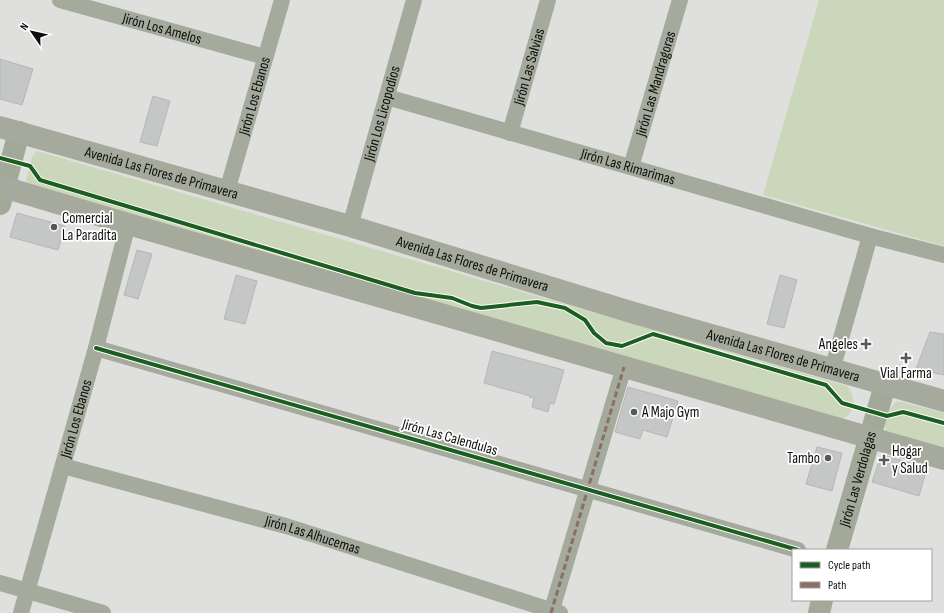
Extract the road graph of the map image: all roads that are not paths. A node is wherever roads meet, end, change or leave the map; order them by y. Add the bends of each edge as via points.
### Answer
1 (60, 0) edge
2 (282, 0) edge
3 (414, 0) edge
4 (548, 0) edge
5 (680, 0) edge
6 (265, 57) junction
7 (387, 97) junction
8 (10, 130) edge
9 (510, 133) junction
10 (631, 167) junction
11 (227, 191) junction
12 (2, 192) edge
13 (128, 224) junction
14 (350, 226) junction
15 (870, 236) junction
16 (944, 255) edge
17 (96, 348) junction
18 (624, 367) junction
19 (832, 370) junction
20 (885, 385) junction
21 (944, 400) edge
22 (870, 438) junction
23 (944, 459) edge
24 (63, 466) junction
25 (588, 490) junction
26 (794, 549) edge
27 (837, 549) edge
28 (0, 583) edge
29 (26, 591) junction
30 (822, 601) edge
31 (554, 612) edge
32 (21, 613) edge
33 (102, 613) edge
34 (818, 613) edge

1 - 6 street, Jirón Los Amelos
2 - 6 street, Jirón Los Ebanos
3 - 7 street, Jirón Los Licopodios
4 - 9 street, Jirón Las Salvias
5 - 10 street, Jirón Las Mandragoras
6 - 11 street, Jirón Los Ebanos
7 - 9 street, Jirón Las Rimarimas
7 - 14 street, Jirón Los Licopodios
8 - 11 main road, Avenida Las Flores de Primavera
8 - 12 street
9 - 10 street, Jirón Las Rimarimas
10 - 15 street, Jirón Las Rimarimas
11 - 14 main road, Avenida Las Flores de Primavera
12 - 13 main road
13 - 17 street, Jirón Los Ebanos
13 - 18 main road
14 - 19 main road, Avenida Las Flores de Primavera via 634,313
15 - 16 street, Jirón Las Rimarimas
15 - 19 street
17 - 24 street, Jirón Los Ebanos
17 - 25 street, Jirón Las Calendulas
18 - 22 main road
18 - 25 street
19 - 20 main road, Avenida Las Flores de Primavera
20 - 21 main road, Avenida Las Flores de Primavera
20 - 22 street, Jirón Las Verdolagas
22 - 23 main road
22 - 27 street, Jirón Las Verdolagas
24 - 29 street, Jirón Los Ebanos
24 - 31 street, Jirón Las Alhucemas via 286,526
25 - 26 street, Jirón Las Calendulas
25 - 31 street
28 - 29 street
29 - 32 street, Jirón Los Ebanos
29 - 33 street
30 - 34 street

